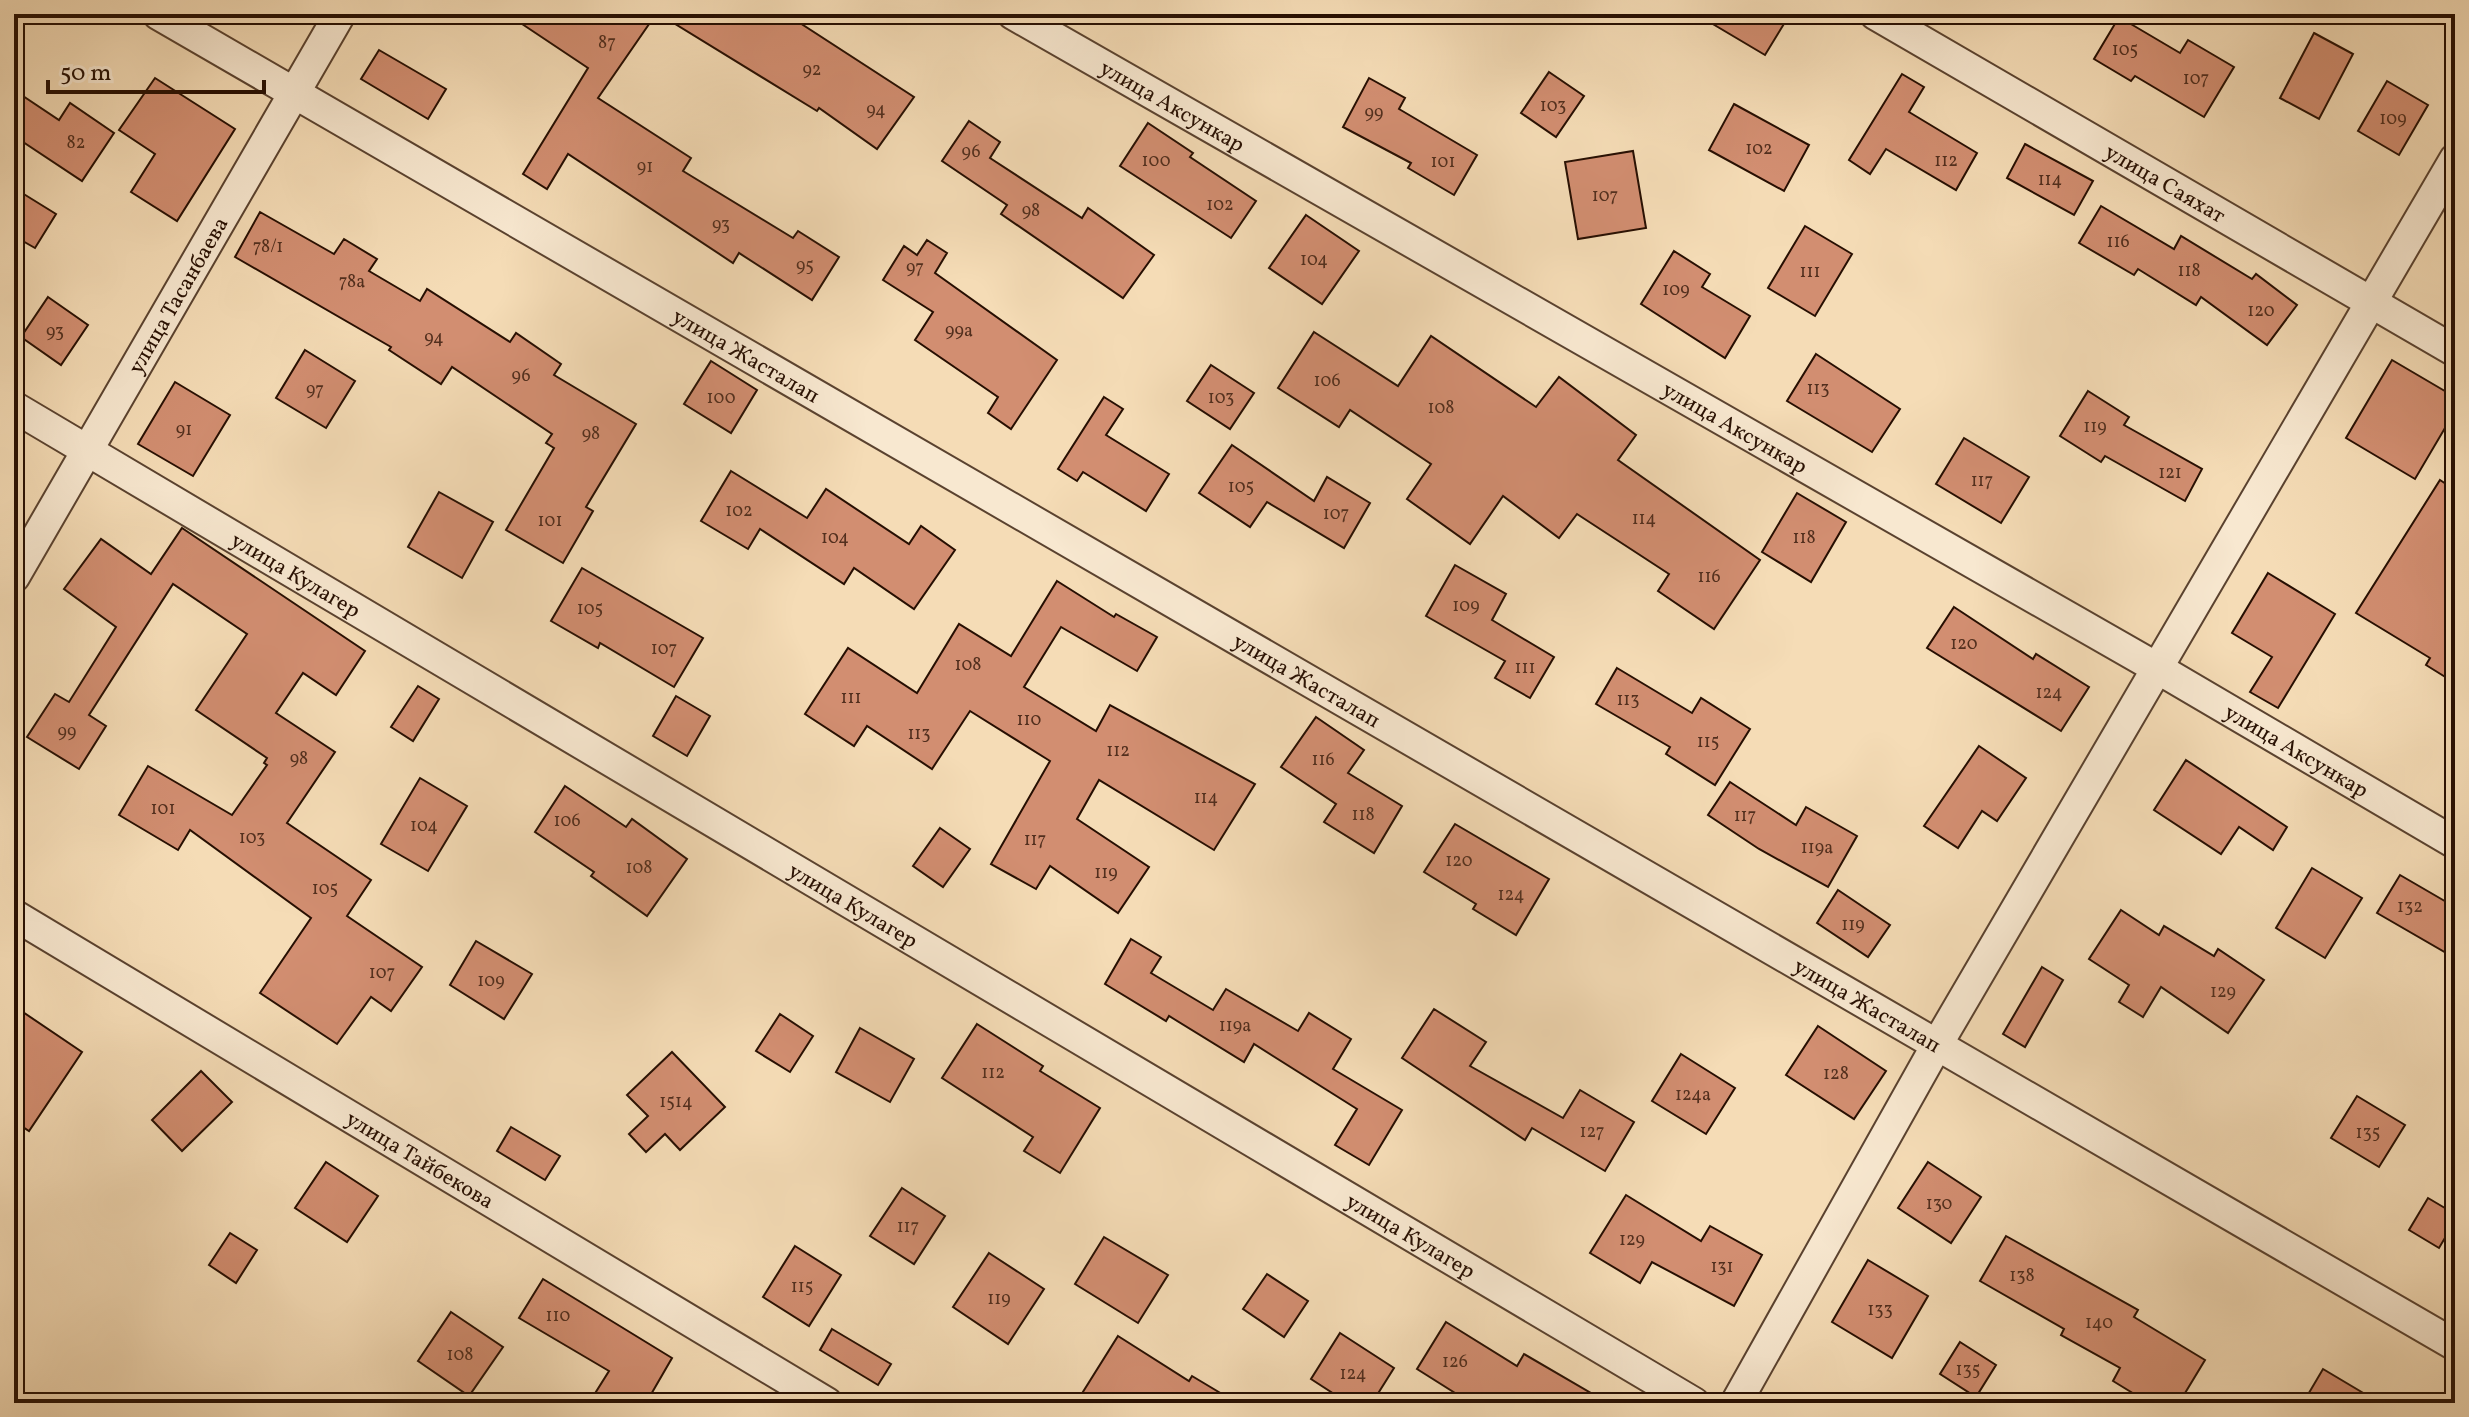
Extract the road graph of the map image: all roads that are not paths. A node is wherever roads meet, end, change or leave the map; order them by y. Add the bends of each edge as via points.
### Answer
1 (158, 14) edge
2 (340, 14) edge
3 (1013, 14) edge
4 (1875, 14) edge
5 (295, 92) junction
6 (2455, 159) edge
7 (2372, 303) junction
8 (2455, 351) edge
9 (14, 407) edge
10 (90, 449) junction
11 (14, 577) edge
12 (2157, 668) junction
13 (2455, 843) edge
14 (14, 915) edge
15 (1938, 1043) junction
16 (2455, 1345) edge
17 (827, 1403) edge
18 (1694, 1403) edge
19 (1736, 1403) edge

1 - 5 street, улица Жасталап
2 - 5 street, улица Тасанбаева
3 - 12 street, улица Аксункар
4 - 7 street, улица Саяхат
5 - 10 street, улица Тасанбаева
5 - 15 street, улица Жасталап
6 - 7 street
7 - 8 street, улица Саяхат
7 - 12 street
9 - 10 street, улица Кулагер
10 - 11 street, улица Тасанбаева
10 - 18 street, улица Кулагер
12 - 13 street, улица Аксункар
12 - 15 street
14 - 17 street, улица Тайбекова
15 - 16 street, улица Жасталап
15 - 19 street

